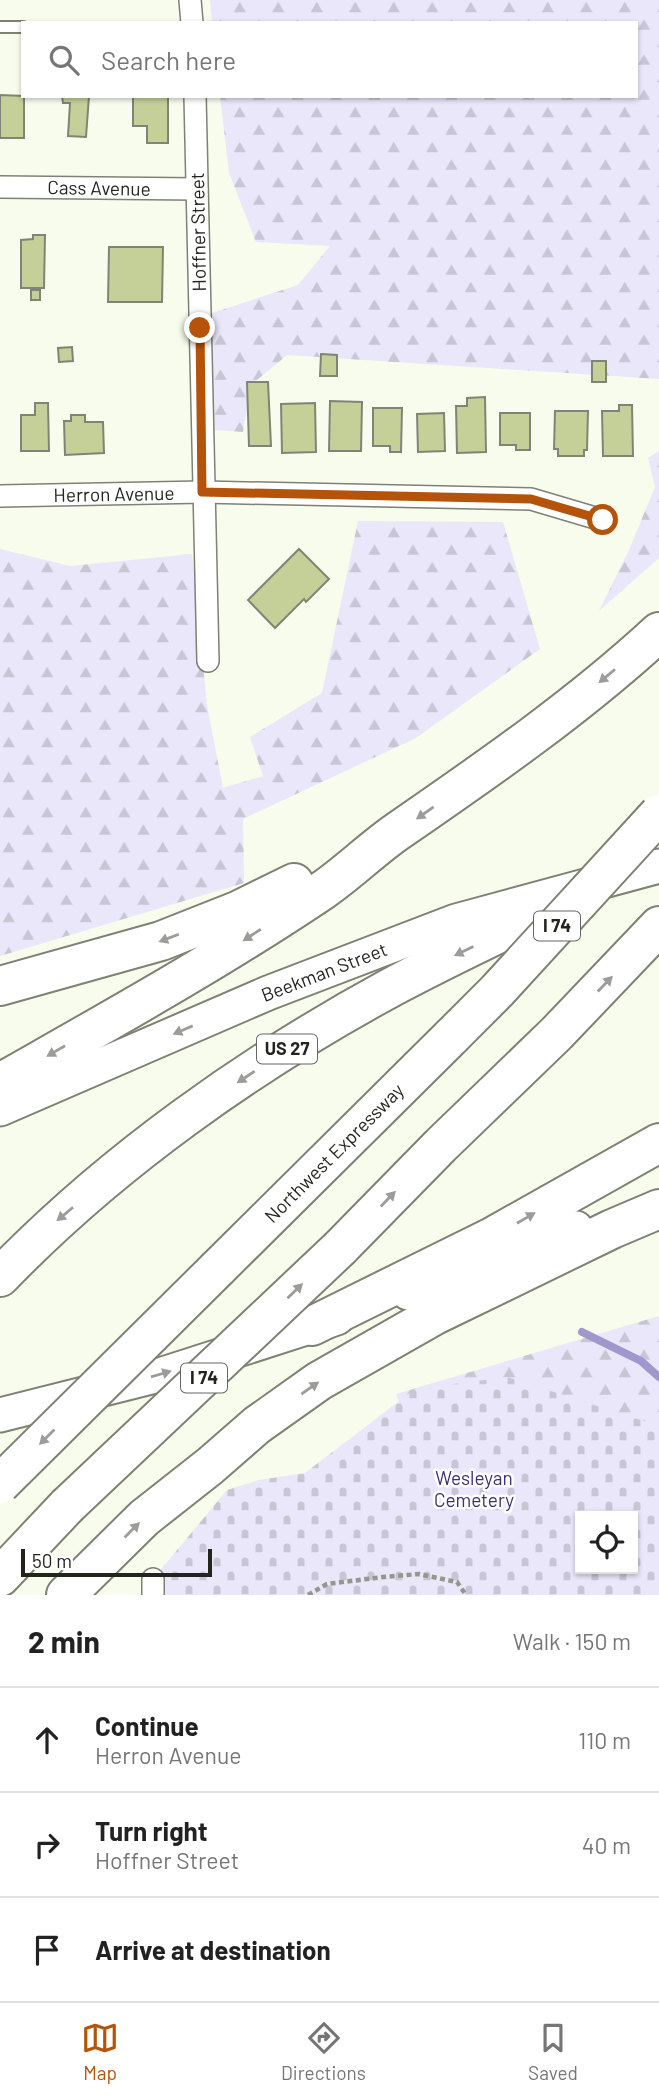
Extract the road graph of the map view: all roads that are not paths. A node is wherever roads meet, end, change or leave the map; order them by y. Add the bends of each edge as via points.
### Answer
1 (190, 0) edge
2 (192, 21) edge
3 (0, 27) edge
4 (21, 27) edge
5 (195, 98) edge
6 (0, 187) edge
7 (197, 189) junction
8 (202, 492) junction
9 (0, 496) edge
10 (603, 520) dead end
11 (659, 632) edge
12 (208, 661) dead end
13 (659, 814) edge
14 (387, 839) junction
15 (659, 866) edge
16 (613, 878) junction
17 (659, 926) edge
18 (0, 985) edge
19 (0, 1083) edge
20 (0, 1109) edge
21 (659, 1143) edge
22 (659, 1194) edge
23 (659, 1209) edge
24 (0, 1277) edge
25 (312, 1326) junction
26 (0, 1415) edge
27 (0, 1484) edge
28 (0, 1577) edge
29 (66, 1595) edge

1 - 2 street
3 - 4 lane
5 - 7 street, Hoffner Street
6 - 7 street, Cass Avenue
7 - 8 street, Hoffner Street
8 - 9 street, Herron Avenue
8 - 10 street, Herron Avenue via 531,499
8 - 12 street, Hoffner Street
11 -> 14 highway via 564,713
13 -> 27 highway, Northwest Expressway / I 74, bridge via 497,991
14 -> 18 highway via 161,942
14 -> 19 highway via 326,888 212,961
15 - 16 main road, Beekman Street / US 27
16 -> 20 main road, Beekman Street via 456,922 268,993
16 -> 24 highway, US 27 via 390,988 285,1050 129,1161 43,1233
28 -> 17 highway, I 74, bridge via 67,1506 340,1248
25 -> 21 highway via 492,1237
22 - 25 main road via 457,1276
29 -> 23 highway via 144,1518 257,1425 319,1381 435,1315
26 -> 25 main road via 163,1374

